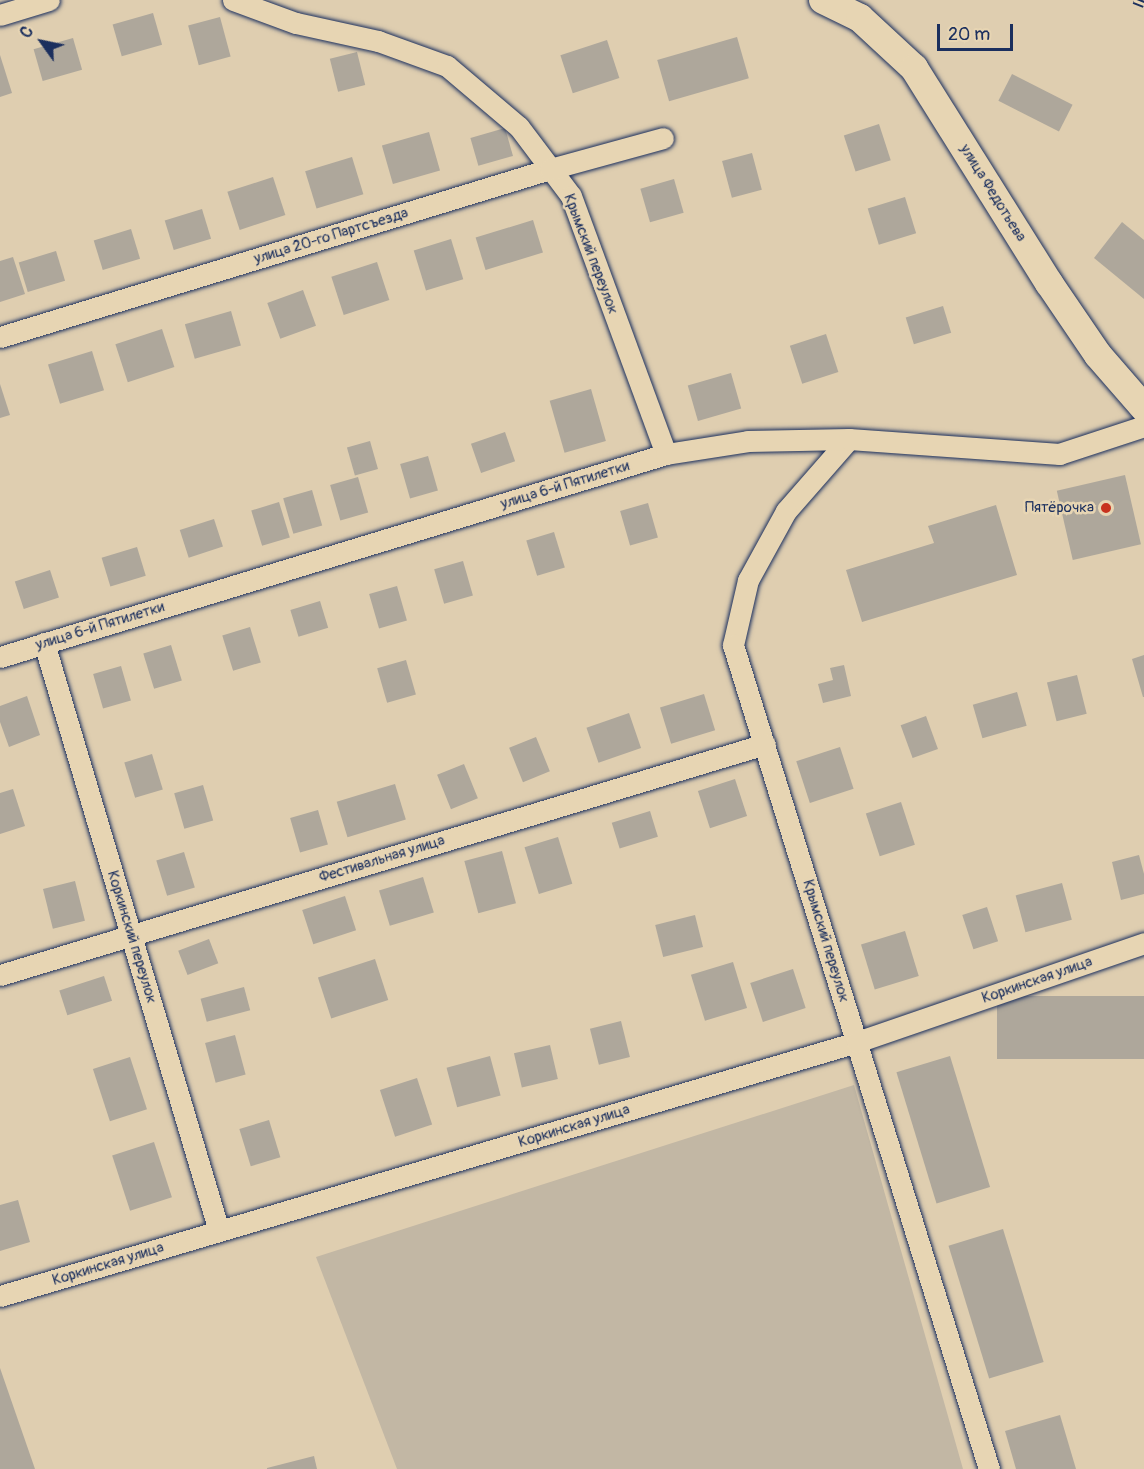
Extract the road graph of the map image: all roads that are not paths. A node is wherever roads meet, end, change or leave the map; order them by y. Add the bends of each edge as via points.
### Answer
1 (49, 0) edge
2 (233, 0) edge
3 (823, 0) edge
4 (0, 15) edge
5 (663, 138) dead end
6 (550, 169) junction
7 (0, 337) edge
8 (1144, 408) edge
9 (1144, 426) edge
10 (849, 439) junction
11 (666, 454) junction
12 (44, 643) junction
13 (0, 657) edge
14 (765, 744) junction
15 (131, 935) junction
16 (1144, 943) edge
17 (0, 975) edge
18 (857, 1042) junction
19 (219, 1231) junction
20 (0, 1296) edge
21 (989, 1469) edge

1 - 4 street
2 - 6 street, Крымский переулок via 296,23 378,41 447,66 519,127
3 - 8 main road, улица Федотьева via 860,18 914,68 1049,283 1098,355
5 - 6 street, улица 20-го Партсъезда
6 - 7 street, улица 20-го Партсъезда
6 - 11 street, Крымский переулок via 571,196
9 - 10 street, улица 6-й Пятилетки via 1059,454
10 - 11 street, улица 6-й Пятилетки via 748,441
10 - 14 street, Крымский переулок via 786,511 748,580 733,645
11 - 12 street, улица 6-й Пятилетки
12 - 13 street, улица 6-й Пятилетки
12 - 15 street, Коркинский переулок
14 - 15 street, Фестивальная улица
14 - 18 street, Крымский переулок
15 - 17 street, Фестивальная улица
15 - 19 street, Коркинский переулок
16 - 18 street, Коркинская улица
18 - 19 street, Коркинская улица
18 - 21 street, Крымский переулок
19 - 20 street, Коркинская улица

